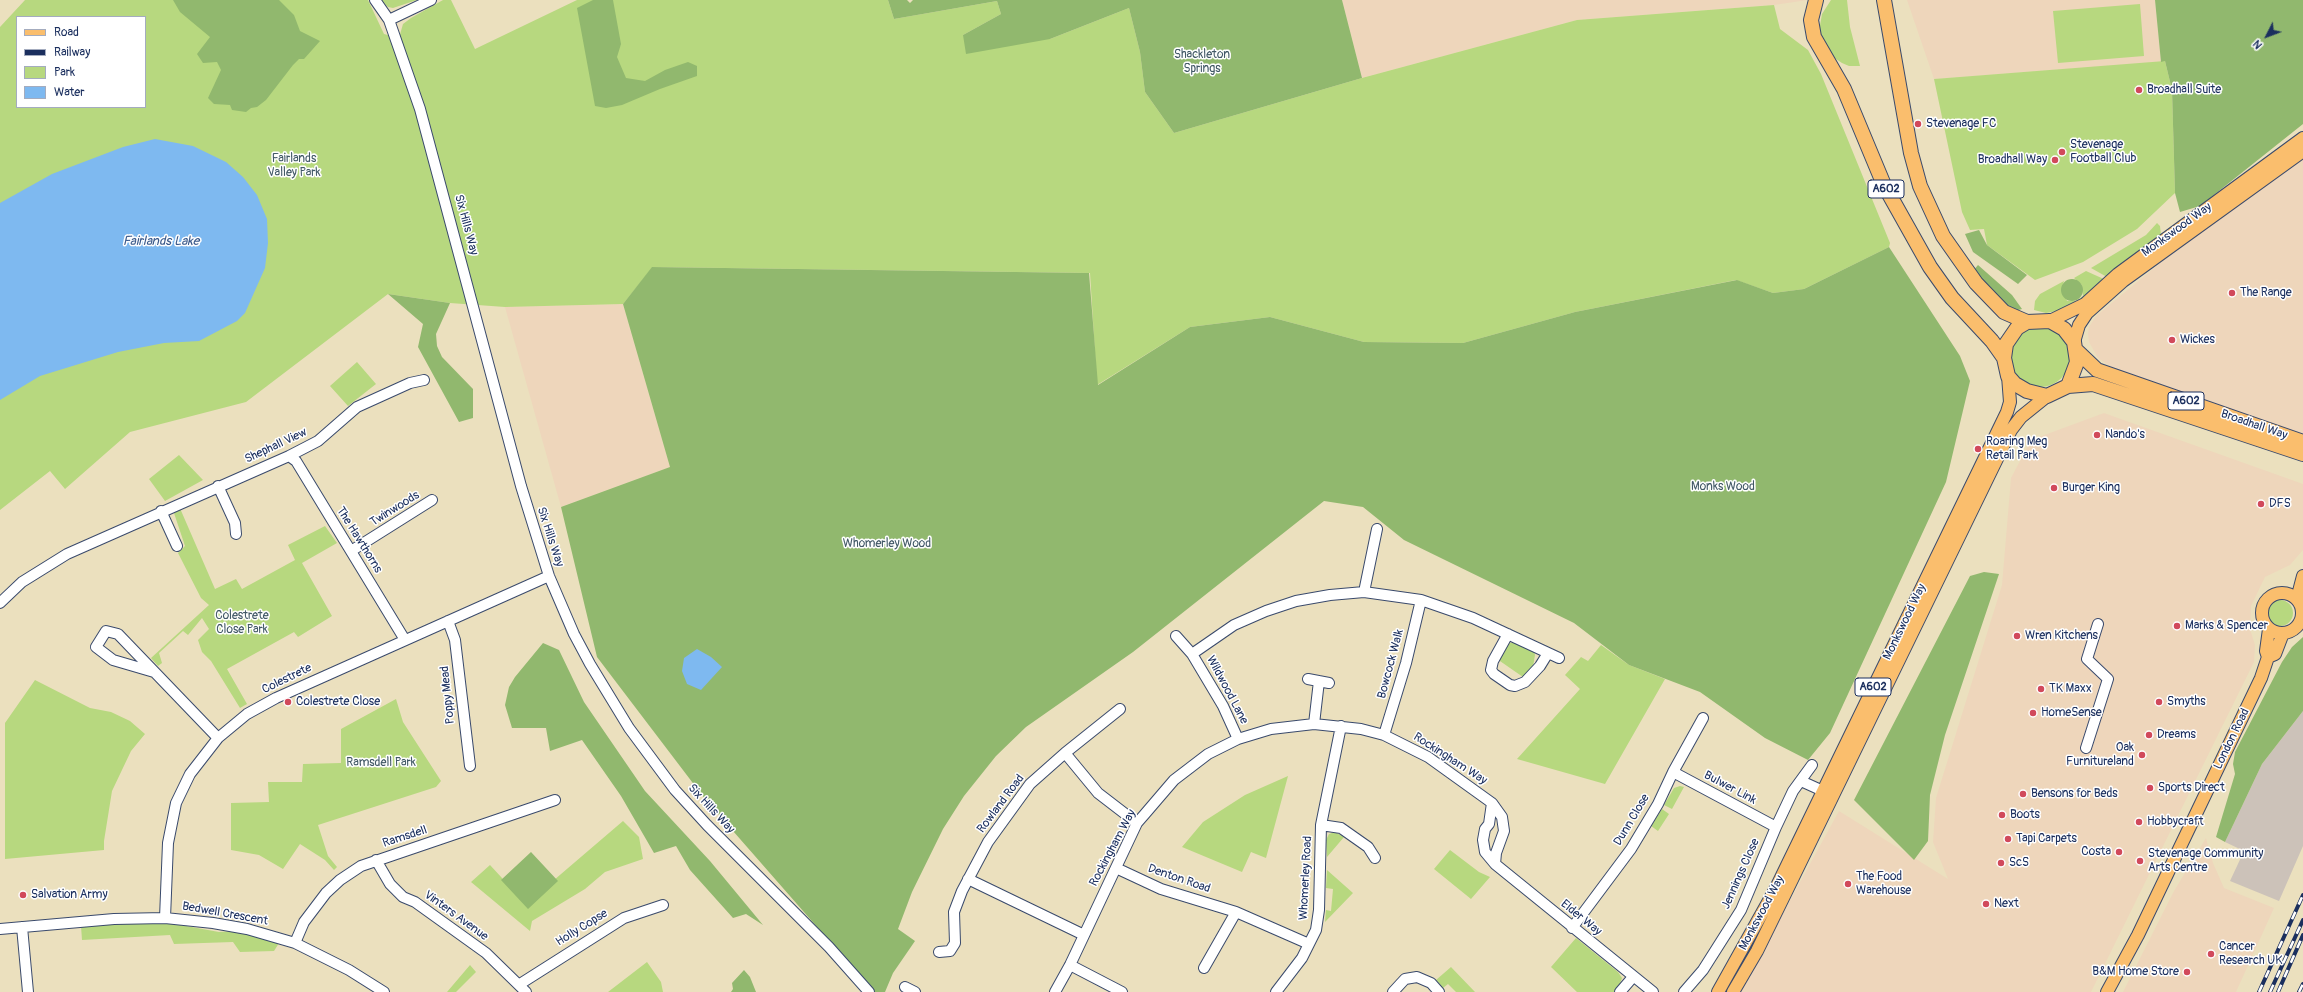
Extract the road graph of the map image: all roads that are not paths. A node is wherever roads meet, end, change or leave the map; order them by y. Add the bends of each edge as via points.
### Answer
1 (375, 0) edge
2 (431, 0) edge
3 (1816, 0) edge
4 (1884, 0) edge
5 (389, 20) junction
6 (2303, 138) edge
7 (2303, 151) edge
8 (2050, 321) junction
9 (2027, 322) junction
10 (2075, 346) junction
11 (2004, 358) junction
12 (2008, 376) junction
13 (424, 380) dead end
14 (2068, 386) junction
15 (2047, 396) junction
16 (2303, 442) edge
17 (2303, 454) edge
18 (289, 456) junction
19 (218, 486) junction
20 (432, 500) dead end
21 (161, 511) junction
22 (1377, 529) dead end
23 (236, 534) dead end
24 (177, 546) dead end
25 (351, 551) junction
26 (549, 576) junction
27 (2302, 578) edge
28 (1364, 592) junction
29 (2282, 592) junction
30 (2297, 599) junction
31 (1421, 600) junction
32 (0, 603) edge
33 (448, 621) junction
34 (2098, 624) dead end
35 (2269, 629) junction
36 (2283, 633) junction
37 (1508, 634) junction
38 (1176, 636) dead end
39 (405, 640) junction
40 (1548, 652) junction
41 (1192, 654) junction
42 (2268, 657) junction
43 (1559, 658) dead end
44 (154, 672) junction
45 (1308, 679) dead end
46 (1319, 681) junction
47 (1330, 683) dead end
48 (1120, 709) dead end
49 (1703, 718) dead end
50 (1314, 724) junction
51 (1341, 726) junction
52 (1384, 735) junction
53 (218, 738) junction
54 (1238, 739) junction
55 (2086, 748) dead end
56 (1065, 753) junction
57 (1812, 765) dead end
58 (470, 766) dead end
59 (1673, 772) junction
60 (1801, 781) junction
61 (1823, 791) junction
62 (555, 800) dead end
63 (1492, 803) junction
64 (1138, 823) junction
65 (1321, 824) junction
66 (1776, 827) junction
67 (1375, 858) dead end
68 (376, 860) junction
69 (1495, 864) junction
70 (1116, 868) junction
71 (968, 879) junction
72 (663, 905) dead end
73 (1236, 912) junction
74 (165, 918) junction
75 (22, 927) junction
76 (1572, 928) junction
77 (0, 929) edge
78 (1084, 935) junction
79 (295, 943) junction
80 (1309, 944) junction
81 (938, 952) dead end
82 (1070, 965) junction
83 (1204, 968) dead end
84 (1633, 977) junction
85 (905, 987) dead end
86 (523, 988) edge
87 (28, 992) edge
88 (384, 992) edge
89 (869, 992) edge
90 (915, 992) edge
91 (1055, 992) edge
92 (1122, 992) edge
93 (1276, 992) edge
94 (1393, 992) edge
95 (1439, 992) edge
96 (1620, 992) edge
97 (1653, 992) edge
98 (1684, 992) edge
99 (1718, 992) edge
100 (1733, 992) edge
101 (2107, 992) edge

1 - 5 street, Six Hills Way
2 - 5 street
3 - 11 highway, A602 via 1811,20 1814,37 1844,89 1884,185 1930,267 1952,298 1992,341
4 - 9 highway, A602 via 1911,153 1920,186 1944,236 1976,283 2004,312
5 - 26 street, Six Hills Way via 435,161 521,486
6 - 8 main road, Monkswood Way via 2118,274 2085,304
7 - 10 main road, Monkswood Way via 2123,281 2088,313 2079,325
8 - 9 highway
8 - 10 highway via 2064,329
9 - 11 highway via 2011,334
10 - 14 highway via 2076,362
10 - 16 highway, Broadhall Way / A602 via 2097,370
11 - 12 highway
12 - 15 highway via 2027,391
12 - 61 main road, Monkswood Way / A602 via 2010,402 2007,412
13 - 18 street, Shephall View via 410,383 358,407 318,441
14 - 15 highway
14 - 17 highway, Broadhall Way / A602 via 2092,384
15 - 100 main road, Monkswood Way / A602 via 2031,407 2011,430 1764,937
18 - 19 street, Shephall View
18 - 25 street, The Hawthorns via 296,461
19 - 21 street, Shephall View
19 - 23 street via 235,523
20 - 25 street, Twinwoods
21 - 24 street
21 - 32 street, Shephall View via 61,558 22,582
22 - 28 street
25 - 39 street, The Hawthorns
26 - 33 street, Colestrete
26 - 89 street, Six Hills Way via 568,622 590,664 645,751 707,825 829,947
27 - 29 main road
27 - 30 main road
28 - 31 street, Wildwood Lane
28 - 41 street, Wildwood Lane via 1296,601 1266,611 1234,625
29 - 30 main road
29 - 35 main road via 2269,597 2262,606 2262,620
30 - 36 main road via 2301,606 2301,620 2293,630
31 - 37 street, Wildwood Lane via 1447,607
31 - 52 street, Bowcock Walk via 1406,663
33 - 39 street, Colestrete
33 - 58 street, Poppy Mead via 456,640
34 - 55 street via 2087,659 2108,679
35 - 36 main road
35 - 42 main road, London Road via 2266,651
36 - 42 main road, London Road via 2275,654
37 - 40 street, Wildwood Lane
37 - 40 street via 1493,661 1491,670 1510,686 1525,682 1540,666
38 - 41 street, Wildwood Lane
39 - 53 street, Colestrete via 276,698 247,714
40 - 43 street, Wildwood Lane
41 - 54 street, Wildwood Lane via 1224,706
42 - 101 main road, London Road via 2258,685 2138,934
44 - 44 street via 113,660 96,647 106,631 118,634
44 - 53 street
45 - 46 street
46 - 47 street
46 - 50 street
48 - 56 street, Rowland Road
49 - 59 street, Dunn Close
50 - 51 street, Rockingham Way
50 - 54 street, Rockingham Way via 1271,729
51 - 52 street, Rockingham Way
51 - 65 street, Whomerley Road
52 - 63 street, Rockingham Way via 1428,757
53 - 74 street, Colestrete via 190,774 176,803 168,844
54 - 64 street, Rockingham Way via 1190,766 1174,780
56 - 64 street via 1098,794
56 - 71 street, Rowland Road via 1030,784 1012,807 988,842
57 - 60 street, Jennings Close
59 - 66 street, Bulwer Link
59 - 76 street, Dunn Close via 1658,804 1631,849
60 - 61 street
60 - 66 street, Jennings Close via 1793,791
61 - 99 main road, Monkswood Way / A602 via 1775,890
62 - 68 street, Ramsdell
63 - 69 street via 1504,823
63 - 69 street, Elder Way via 1489,824 1483,840 1485,852
64 - 70 street, Rockingham Way
65 - 67 street, Whomerley Road via 1341,828 1368,847
65 - 80 street, Whomerley Road via 1319,910 1316,930
66 - 98 street, Jennings Close via 1741,910 1703,970
68 - 79 street, Ramsdell via 343,878 326,894 304,922
68 - 86 street, Vinters Avenue via 390,884 403,897 415,902 474,945
69 - 76 street, Elder Way
70 - 73 street, Denton Road via 1161,889
70 - 78 street, Rockingham Way
71 - 78 street
71 - 81 street, Rowland Road via 954,912 955,943 950,951
72 - 86 street, Holly Copse via 620,920
73 - 80 street, Denton Road
73 - 83 street
74 - 75 street, Bedwell Crescent via 114,919
74 - 79 street, Bedwell Crescent via 185,918 247,929
75 - 77 street, Bedwell Crescent
75 - 87 street
76 - 84 street, Elder Way
78 - 82 street, Rockingham Way
79 - 88 street, Bedwell Crescent via 349,970
80 - 93 street, Whomerley Road via 1292,973
82 - 91 street, Rockingham Way
82 - 92 street
84 - 96 street
84 - 97 street, Elder Way
85 - 90 street
94 - 95 street via 1405,979 1417,977 1430,983

